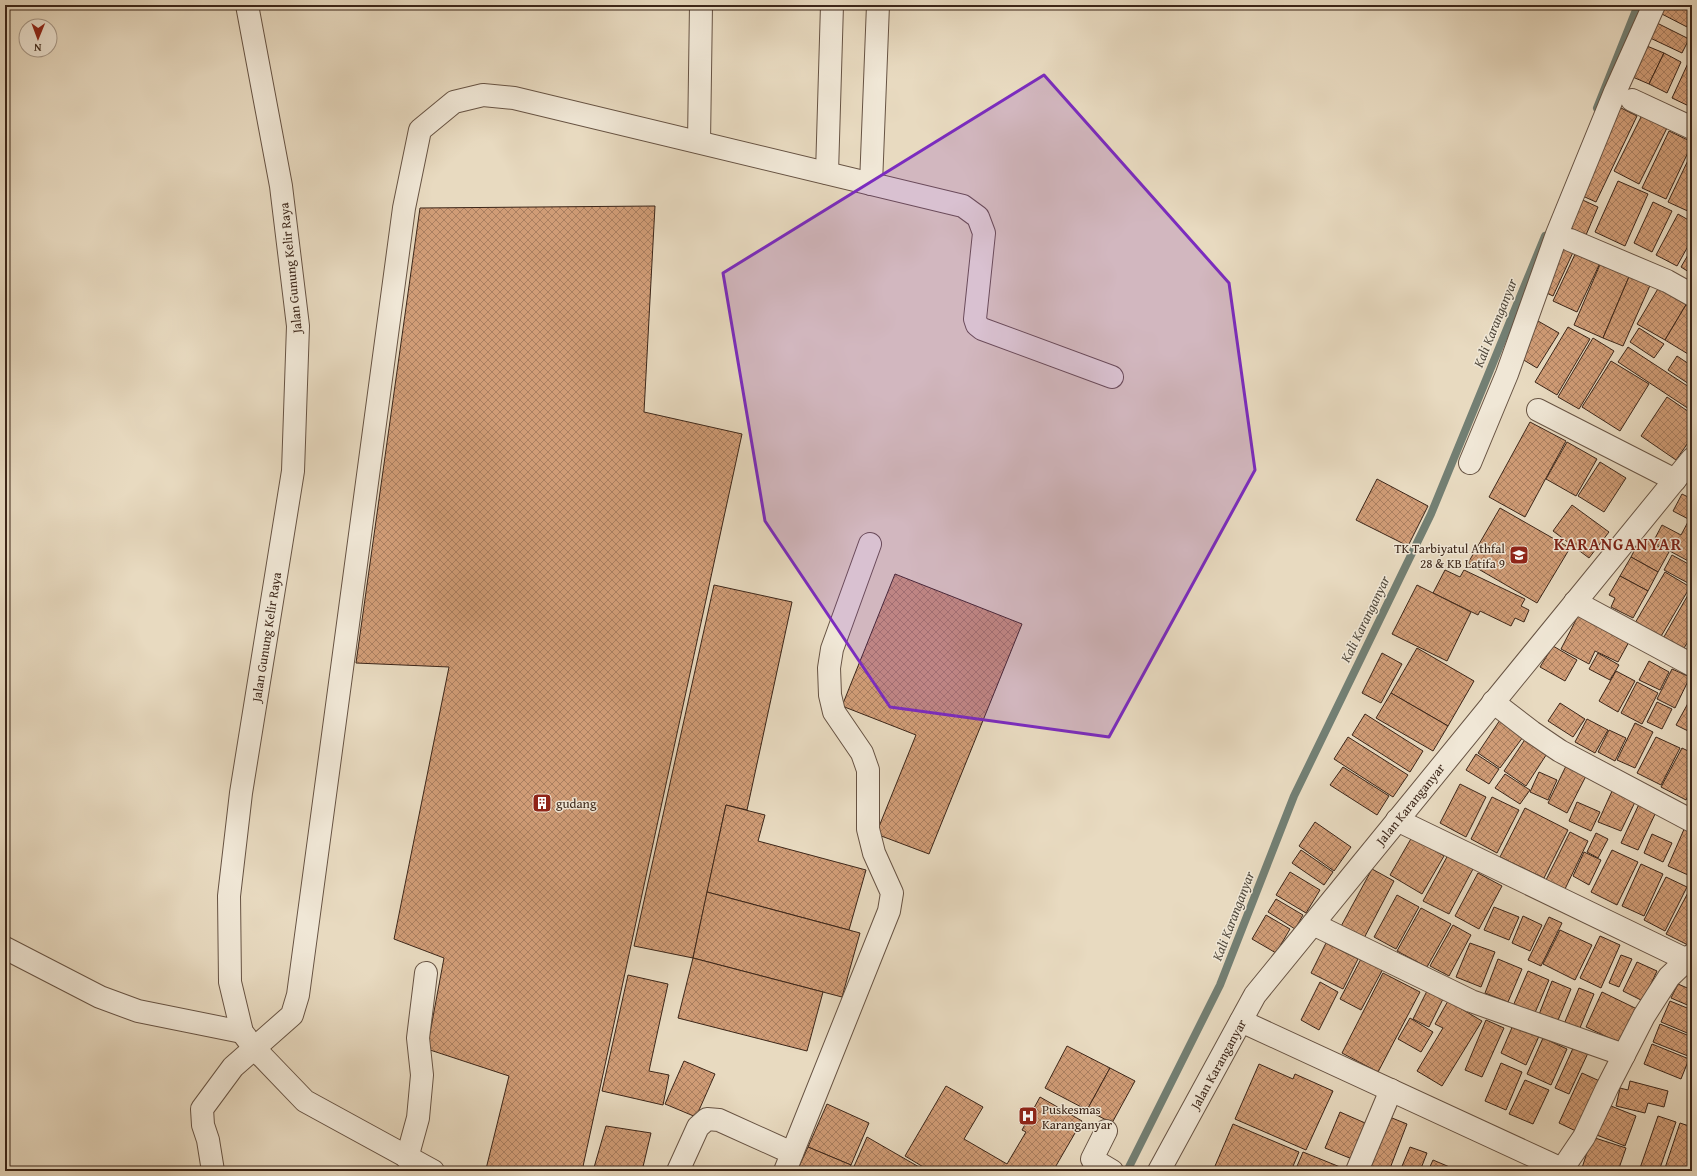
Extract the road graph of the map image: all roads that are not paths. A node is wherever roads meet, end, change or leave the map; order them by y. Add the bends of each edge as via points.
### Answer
1 (247, 5) edge
2 (701, 5) edge
3 (832, 5) edge
4 (878, 5) edge
5 (1654, 5) edge
6 (1632, 100) dead end
7 (1692, 128) edge
8 (699, 142) junction
9 (827, 173) junction
10 (871, 184) junction
11 (1570, 240) dead end
12 (1692, 295) edge
13 (1112, 377) dead end
14 (1538, 410) dead end
15 (1692, 459) edge
16 (1470, 462) dead end
17 (1675, 480) junction
18 (870, 544) dead end
19 (1575, 602) junction
20 (1692, 665) edge
21 (1493, 702) junction
22 (1397, 820) junction
23 (1692, 821) edge
24 (1313, 924) junction
25 (5, 948) edge
26 (1689, 957) edge
27 (426, 973) dead end
28 (1241, 1021) junction
29 (248, 1040) junction
30 (1624, 1055) junction
31 (1391, 1090) junction
32 (1106, 1130) dead end
33 (407, 1158) junction
34 (788, 1162) edge
35 (1089, 1165) edge
36 (1563, 1170) edge
37 (213, 1171) edge
38 (433, 1171) edge
39 (678, 1171) edge
40 (1112, 1171) edge
41 (1159, 1171) edge
42 (1357, 1171) edge

1 - 29 street, Jalan Gunung Kelir Raya via 281,186 298,326 293,471 242,793 229,896 230,982
2 - 8 street
3 - 9 street
4 - 10 street
5 - 16 street via 1556,234 1507,374
6 - 7 street
8 - 9 street
8 - 29 street via 514,98 483,95 454,102 420,130 404,208 298,995 292,1015
9 - 10 street
10 - 13 street via 963,206 978,217 984,233 975,319 982,329
11 - 12 street via 1668,281
14 - 17 street
15 - 17 street, Jalan Karanganyar
17 - 19 street, Jalan Karanganyar
18 - 34 street via 832,648 829,668 830,695 834,712 862,753 868,770 868,829 874,853 892,893 890,911
19 - 20 street
19 - 21 street, Jalan Karanganyar
21 - 22 street, Jalan Karanganyar
21 - 23 street via 1560,751
22 - 24 street, Jalan Karanganyar
22 - 26 street
24 - 28 street, Jalan Karanganyar via 1255,995
24 - 30 street via 1471,1001
25 - 29 street via 100,997 138,1011
26 - 30 street via 1669,977 1644,1016
27 - 33 street via 418,1038 422,1075 420,1104
28 - 31 street
28 - 41 street, Jalan Karanganyar
29 - 33 street, Jalan Gunung Kelir Raya via 304,1101
29 - 37 street via 233,1067 202,1109
30 - 36 street via 1584,1137
31 - 36 street
31 - 42 street
32 - 35 street
33 - 38 street, Jalan Gunung Kelir Raya
34 - 39 street via 719,1120 707,1119 698,1127
35 - 40 street

